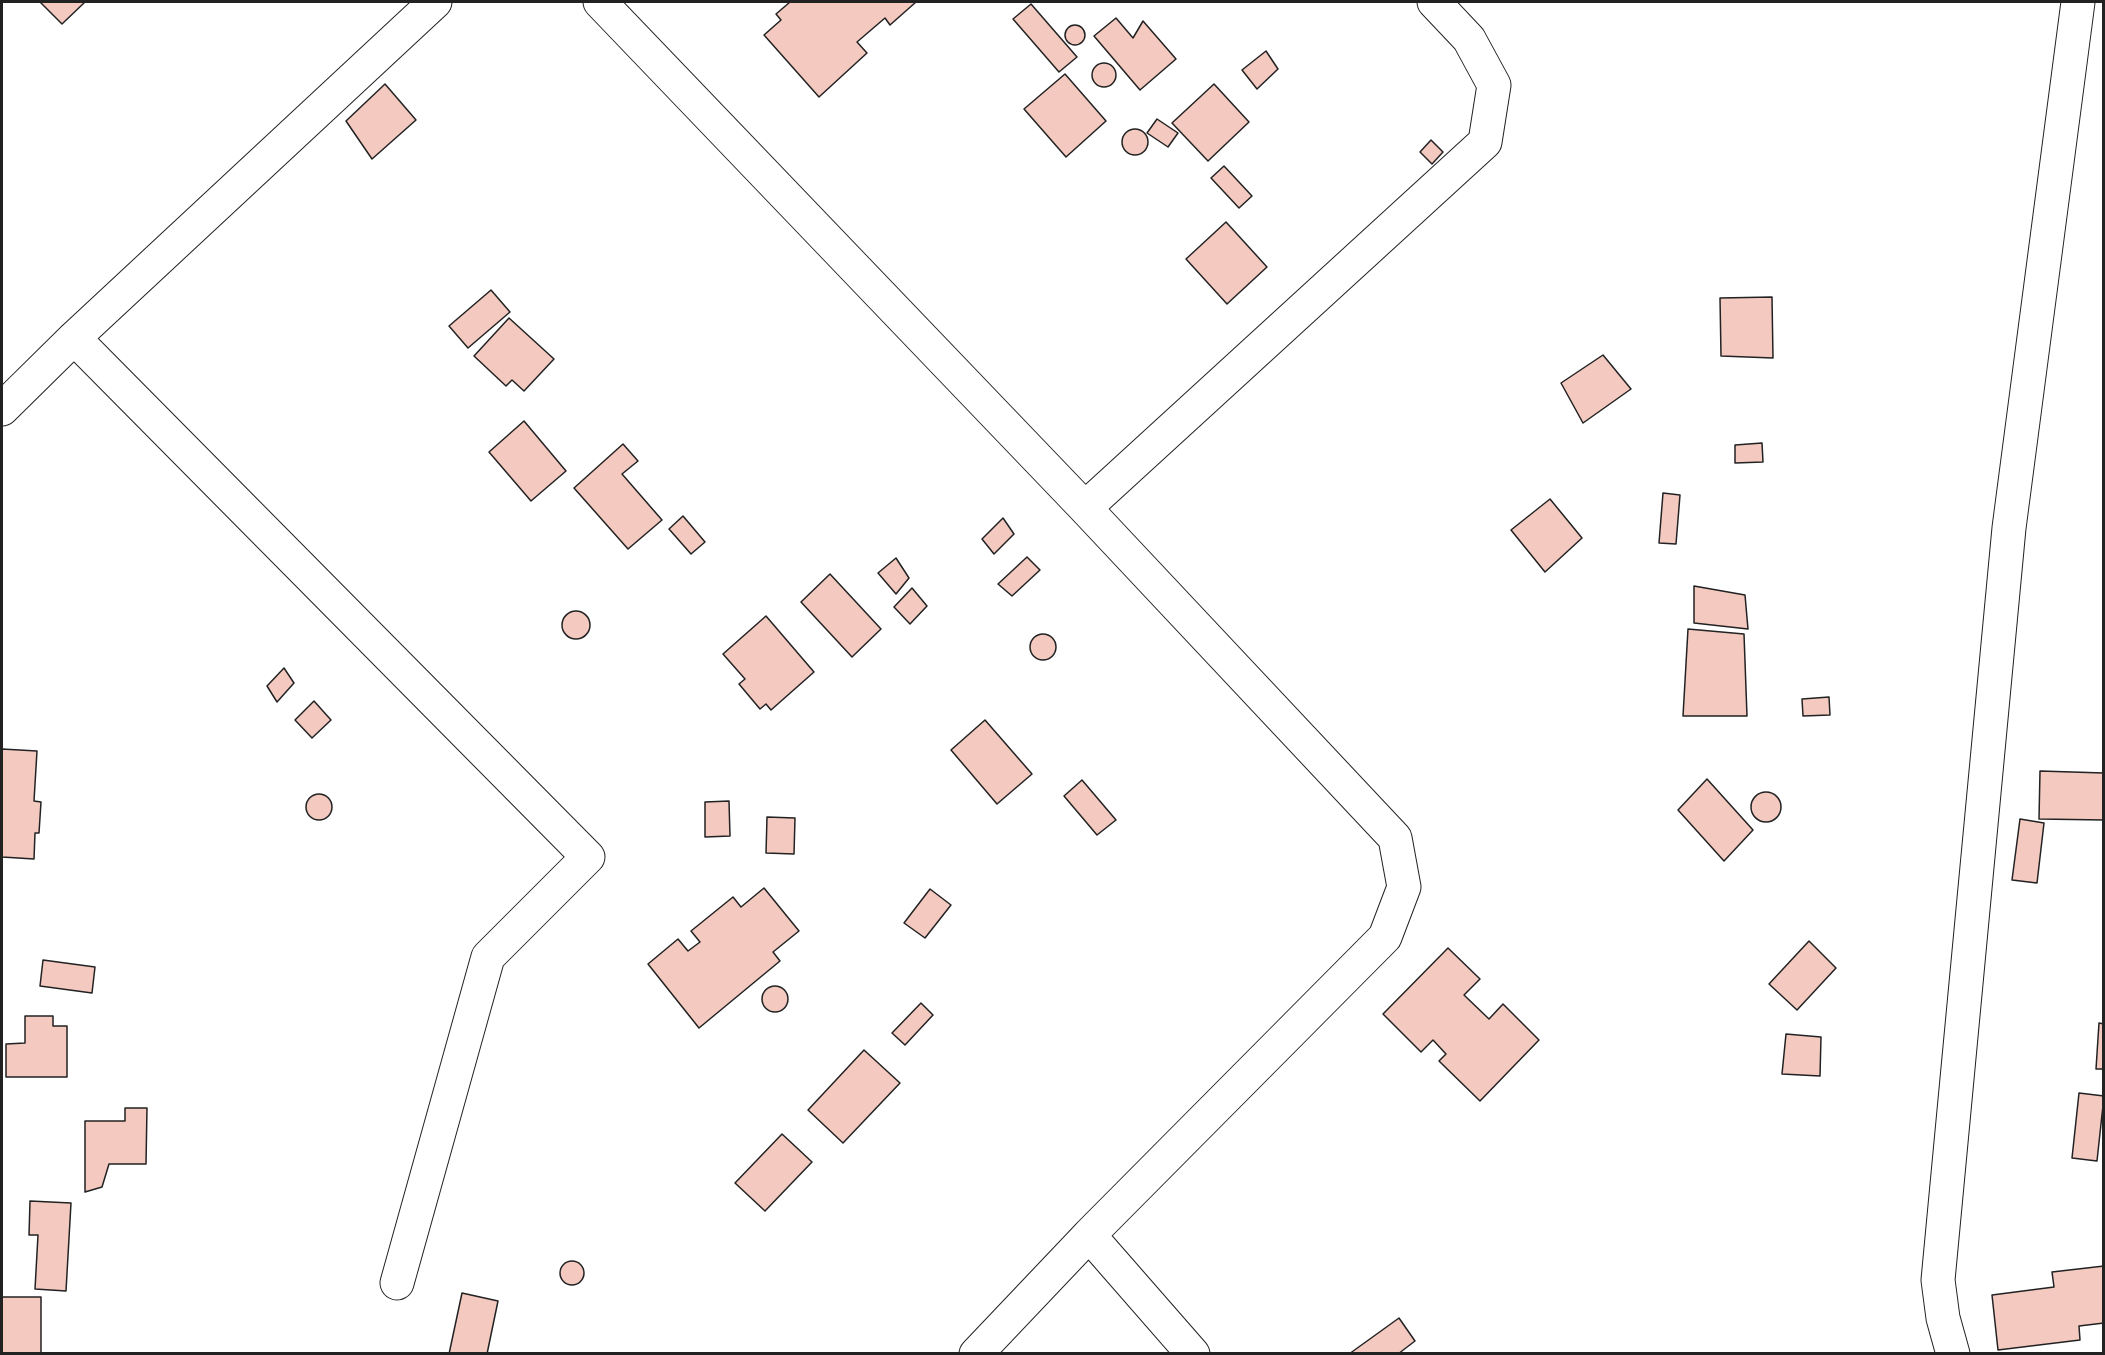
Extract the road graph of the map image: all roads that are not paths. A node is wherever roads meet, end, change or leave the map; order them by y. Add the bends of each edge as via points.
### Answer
1 (435, 2) edge
2 (600, 2) edge
3 (1434, 2) edge
4 (2078, 2) edge
5 (74, 338) junction
6 (2, 409) edge
7 (1084, 508) junction
8 (1089, 1235) junction
9 (397, 1283) dead end
10 (976, 1353) edge
11 (1193, 1353) edge
12 (1953, 1353) edge

1 - 5 street
2 - 7 street
3 - 7 street via 1469,39 1494,85 1485,142
4 - 12 street via 2009,528 1938,1281
5 - 6 street
5 - 9 street via 588,857 488,957
7 - 8 street via 1395,837 1404,887 1385,937
8 - 10 street
8 - 11 street

